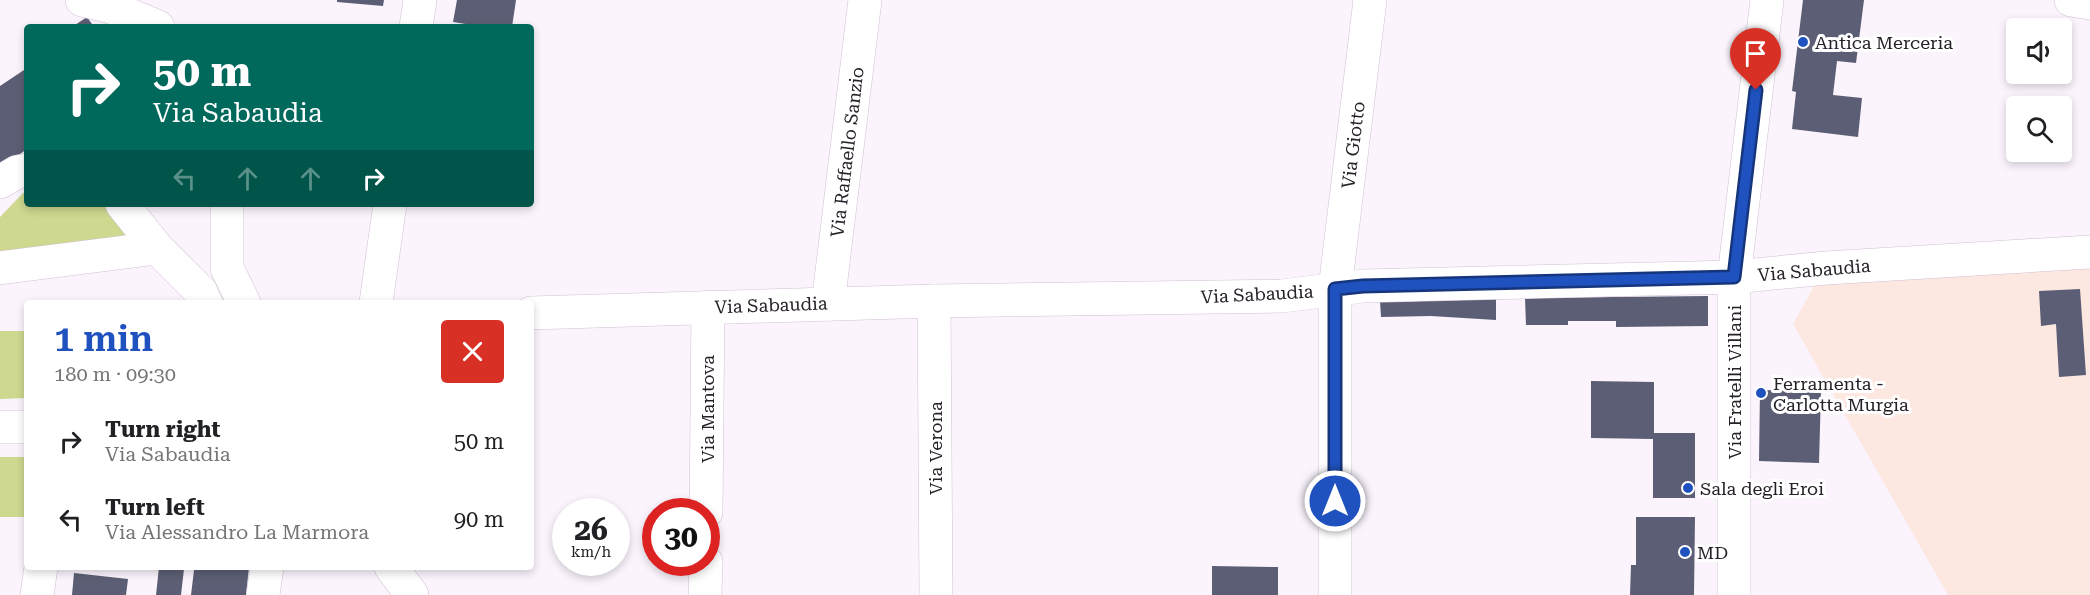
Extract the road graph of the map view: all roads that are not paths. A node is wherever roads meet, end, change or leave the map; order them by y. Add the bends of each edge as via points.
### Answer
1 (82, 0) edge
2 (420, 0) edge
3 (865, 0) edge
4 (1370, 0) edge
5 (1767, 0) edge
6 (2071, 0) edge
7 (2090, 3) edge
8 (151, 24) edge
9 (416, 24) edge
10 (24, 171) edge
11 (0, 182) edge
12 (124, 207) edge
13 (227, 207) edge
14 (390, 207) edge
15 (157, 248) junction
16 (2090, 252) edge
17 (0, 268) edge
18 (1734, 277) junction
19 (1335, 289) junction
20 (205, 300) edge
21 (243, 300) edge
22 (376, 300) edge
23 (934, 301) junction
24 (828, 304) junction
25 (708, 307) junction
26 (534, 313) edge
27 (0, 427) edge
28 (24, 427) edge
29 (706, 498) edge
30 (41, 570) edge
31 (267, 570) edge
32 (394, 570) edge
33 (706, 576) edge
34 (37, 595) edge
35 (263, 595) edge
36 (412, 595) edge
37 (705, 595) edge
38 (936, 595) edge
39 (1335, 595) edge
40 (1734, 595) edge

1 - 8 street
2 - 9 street
3 - 24 street, Via Raffaello Sanzio
4 - 19 street, Via Giotto
5 - 18 street, Via Fratelli Villani
6 - 7 street
10 - 11 street
12 - 15 street
13 - 21 street via 228,268
14 - 22 street
15 - 17 street
15 - 20 street
16 - 18 street, Via Sabaudia
18 - 19 street, Via Sabaudia
18 - 40 street, Via Fratelli Villani
19 - 23 street, Via Sabaudia via 1282,296
19 - 39 street, Via Giotto
23 - 24 street, Via Sabaudia
23 - 38 street, Via Verona
24 - 25 street, Via Sabaudia
25 - 26 street, Via Sabaudia
25 - 29 street, Via Mantova
27 - 28 street
30 - 34 street
31 - 35 street
32 - 36 street
33 - 37 street

